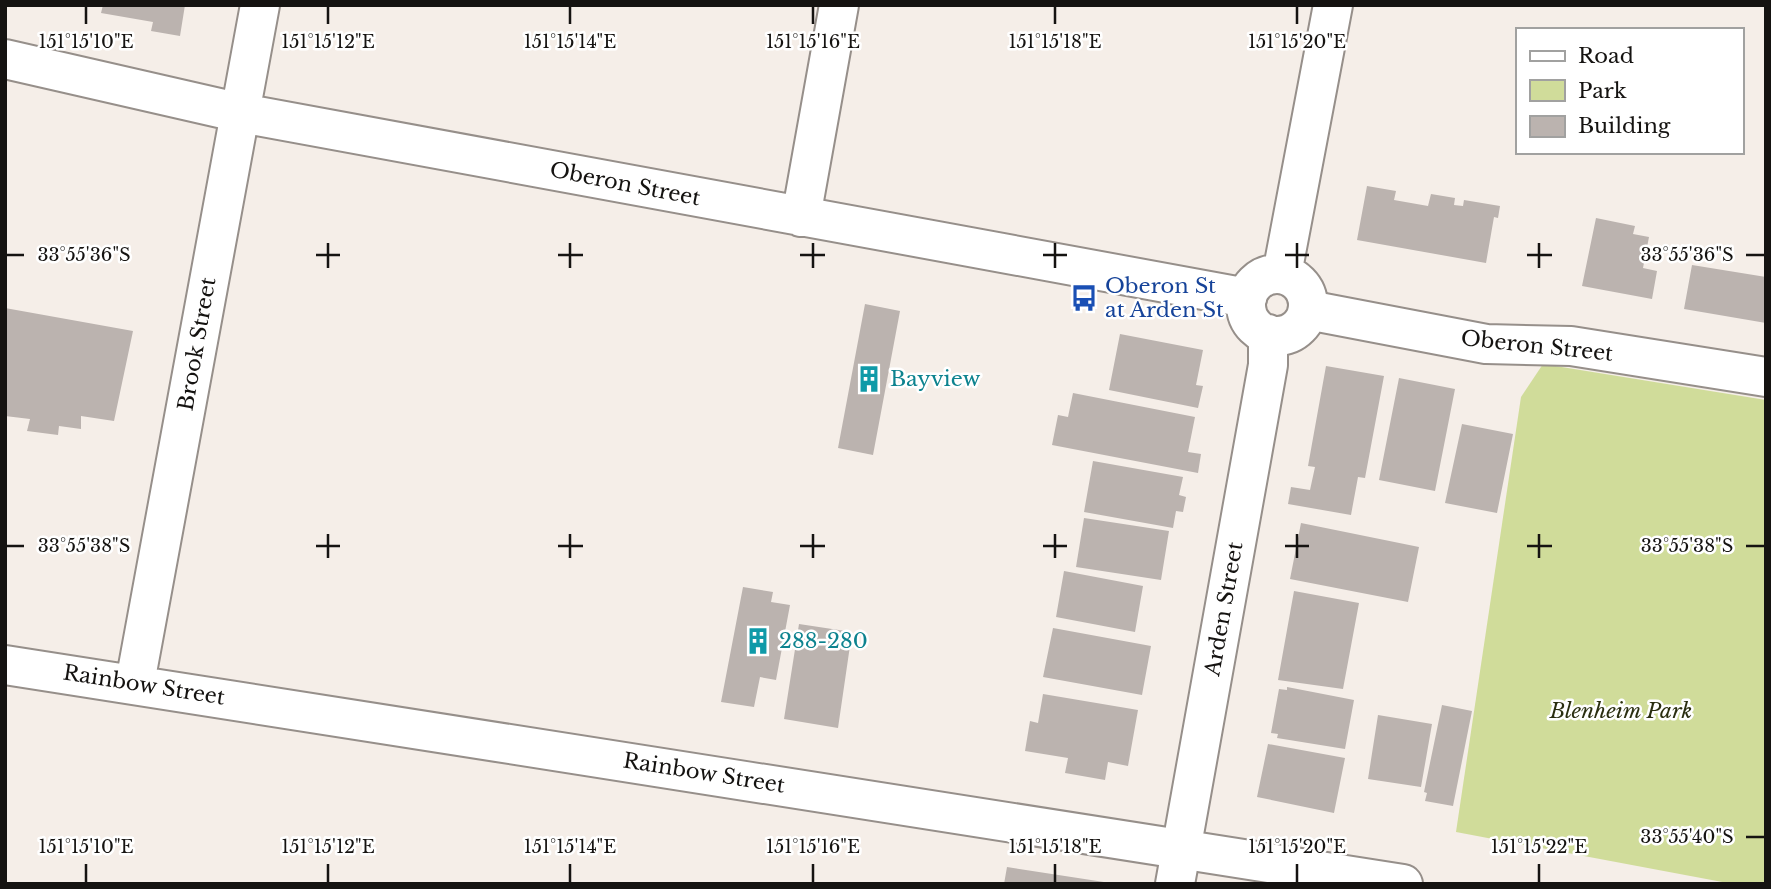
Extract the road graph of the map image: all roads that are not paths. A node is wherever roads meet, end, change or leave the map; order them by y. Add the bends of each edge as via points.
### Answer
1 (260, 5) edge
2 (839, 5) edge
3 (1333, 5) edge
4 (5, 59) edge
5 (241, 113) junction
6 (802, 217) junction
7 (1282, 274) junction
8 (1247, 298) junction
9 (1308, 310) junction
10 (1268, 334) junction
11 (1766, 377) edge
12 (5, 665) edge
13 (135, 683) junction
14 (1179, 866) edge
15 (1403, 884) edge

1 - 5 street, Brook Street
2 - 6 street
3 - 7 street
4 - 5 street, Oberon Street
5 - 6 street, Oberon Street
5 - 13 street, Brook Street
6 - 8 street, Oberon Street
7 - 8 street via 1262,278
7 - 9 street via 1302,285
8 - 10 street via 1250,319
9 - 10 street via 1291,333
9 - 11 street, Oberon Street via 1486,344 1571,346
10 - 14 street, Arden Street via 1268,365
12 - 13 street, Rainbow Street
13 - 14 street, Rainbow Street
14 - 15 street, Rainbow Street

